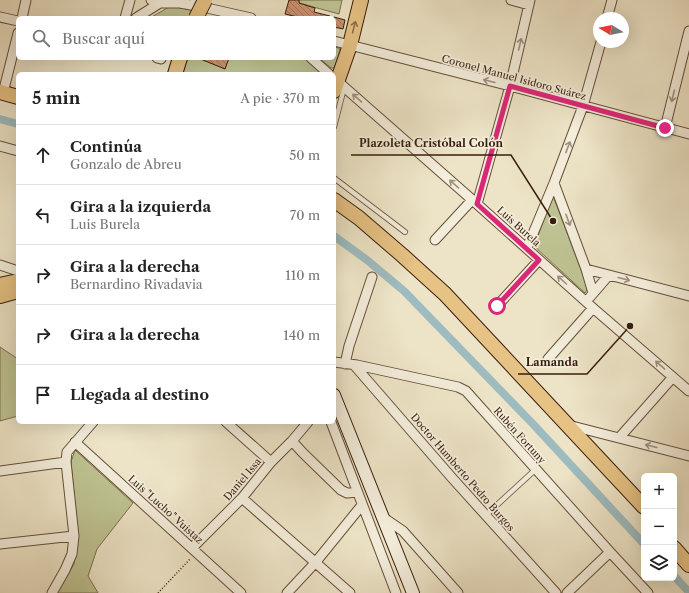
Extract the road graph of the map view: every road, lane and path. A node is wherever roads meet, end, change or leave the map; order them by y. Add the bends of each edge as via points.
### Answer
1 (26, 0) edge
2 (130, 0) edge
3 (151, 0) edge
4 (195, 0) edge
5 (361, 0) edge
6 (511, 0) edge
7 (612, 0) edge
8 (163, 1) edge
9 (530, 2) edge
10 (206, 4) edge
11 (609, 12) edge
12 (22, 16) edge
13 (126, 16) edge
14 (139, 16) edge
15 (197, 16) edge
16 (245, 16) edge
17 (0, 17) edge
18 (16, 21) edge
19 (689, 31) edge
20 (16, 40) edge
21 (336, 42) edge
22 (350, 45) junction
23 (598, 48) edge
24 (179, 60) edge
25 (313, 60) edge
26 (176, 72) edge
27 (325, 72) edge
28 (336, 83) edge
29 (510, 86) junction
30 (1, 94) edge
31 (16, 97) edge
32 (16, 100) edge
33 (583, 106) junction
34 (665, 128) junction
35 (689, 134) edge
36 (0, 146) edge
37 (16, 150) edge
38 (336, 180) edge
39 (554, 183) junction
40 (336, 202) edge
41 (474, 202) junction
42 (336, 211) edge
43 (405, 232) dead end
44 (435, 240) dead end
45 (527, 248) junction
46 (539, 260) junction
47 (0, 264) edge
48 (16, 267) edge
49 (586, 269) junction
50 (609, 275) junction
51 (372, 277) dead end
52 (16, 281) edge
53 (0, 285) edge
54 (16, 292) edge
55 (593, 293) junction
56 (0, 296) edge
57 (689, 296) edge
58 (590, 305) junction
59 (497, 306) dead end
60 (548, 359) dead end
61 (336, 362) edge
62 (350, 364) junction
63 (673, 377) junction
64 (689, 391) edge
65 (336, 400) edge
66 (91, 424) edge
67 (228, 424) edge
68 (306, 424) edge
69 (332, 424) edge
70 (566, 424) junction
71 (619, 438) junction
72 (292, 440) junction
73 (75, 442) junction
74 (689, 456) edge
75 (66, 462) junction
76 (271, 462) junction
77 (536, 469) junction
78 (0, 471) edge
79 (357, 492) junction
80 (242, 498) junction
81 (641, 504) edge
82 (362, 505) junction
83 (641, 512) edge
84 (486, 515) junction
85 (384, 518) junction
86 (74, 536) junction
87 (677, 542) edge
88 (0, 544) edge
89 (194, 550) junction
90 (677, 551) edge
91 (610, 552) junction
92 (689, 555) edge
93 (315, 563) junction
94 (689, 565) edge
95 (52, 593) edge
96 (158, 593) edge
97 (241, 593) edge
98 (287, 593) edge
99 (350, 593) edge
100 (396, 593) edge
101 (414, 593) edge
102 (458, 593) edge
103 (556, 593) edge
104 (567, 593) edge
105 (648, 593) edge

1 - 12 street
2 - 13 street
3 - 8 street
4 - 10 street
22 -> 5 main road
6 - 9 street
7 - 11 street
8 - 10 street
8 - 14 street
29 -> 9 street
10 - 15 main road, bridge
10 - 16 street
17 - 18 street
19 -> 34 street
20 - 30 street
21 - 22 street, Coronel Manuel Isidoro Suárez
22 - 28 main road
29 -> 22 street, Coronel Manuel Isidoro Suárez
23 - 33 street
24 - 26 main road
25 - 27 street, Luis Burela
41 -> 28 street, Luis Burela
29 - 33 street, Coronel Manuel Isidoro Suárez
29 - 41 street
30 - 31 main road
30 - 32 main road
33 - 34 street, Coronel Manuel Isidoro Suárez
39 -> 33 street
34 - 35 street, Coronel Manuel Isidoro Suárez
36 - 37 street
38 - 43 lane
39 - 45 street
39 -> 49 street
40 - 70 main road via 402,254 444,294
41 - 44 street
41 - 45 street, Luis Burela
42 - 83 main road via 354,223 438,300
45 - 46 street, Luis Burela
58 -> 46 street, Luis Burela
46 - 59 street
47 - 48 street
49 - 50 street
49 - 55 street
50 - 55 street
50 -> 57 street
51 - 62 street via 349,346
52 - 53 main road
54 - 56 main road
55 - 58 street
58 - 60 street
63 -> 58 street, Luis Burela
61 - 62 street, Rubén Fortuny
62 - 77 street, Rubén Fortuny via 466,391
62 - 84 street, Doctor Humberto Pedro Burgos
63 - 64 street, Luis Burela
63 - 71 street
65 - 85 main road
66 - 73 street
67 - 76 street
68 - 72 street, Daniel Issa
69 - 79 street
70 - 71 street
70 - 81 main road
74 -> 71 street
72 - 76 street, Daniel Issa
72 - 79 street via 341,490 347,493
73 - 75 street via 67,452
73 - 89 street, Luis "Lucho" Vuistaz
75 - 78 street
75 - 86 street
76 - 80 street, Daniel Issa
77 - 84 lane
77 - 91 street, Rubén Fortuny
79 - 82 street
80 - 89 street, Daniel Issa
80 - 93 street
82 - 93 street
82 - 100 street
84 - 103 street, Doctor Humberto Pedro Burgos
85 - 101 main road
85 - 102 street via 403,531
86 - 88 street
86 - 95 street via 72,554
87 - 92 main road
89 - 96 path
89 - 97 street, Luis "Lucho" Vuistaz
90 - 94 main road
91 - 104 street
91 - 105 street, Rubén Fortuny
93 - 98 street
93 - 99 street

